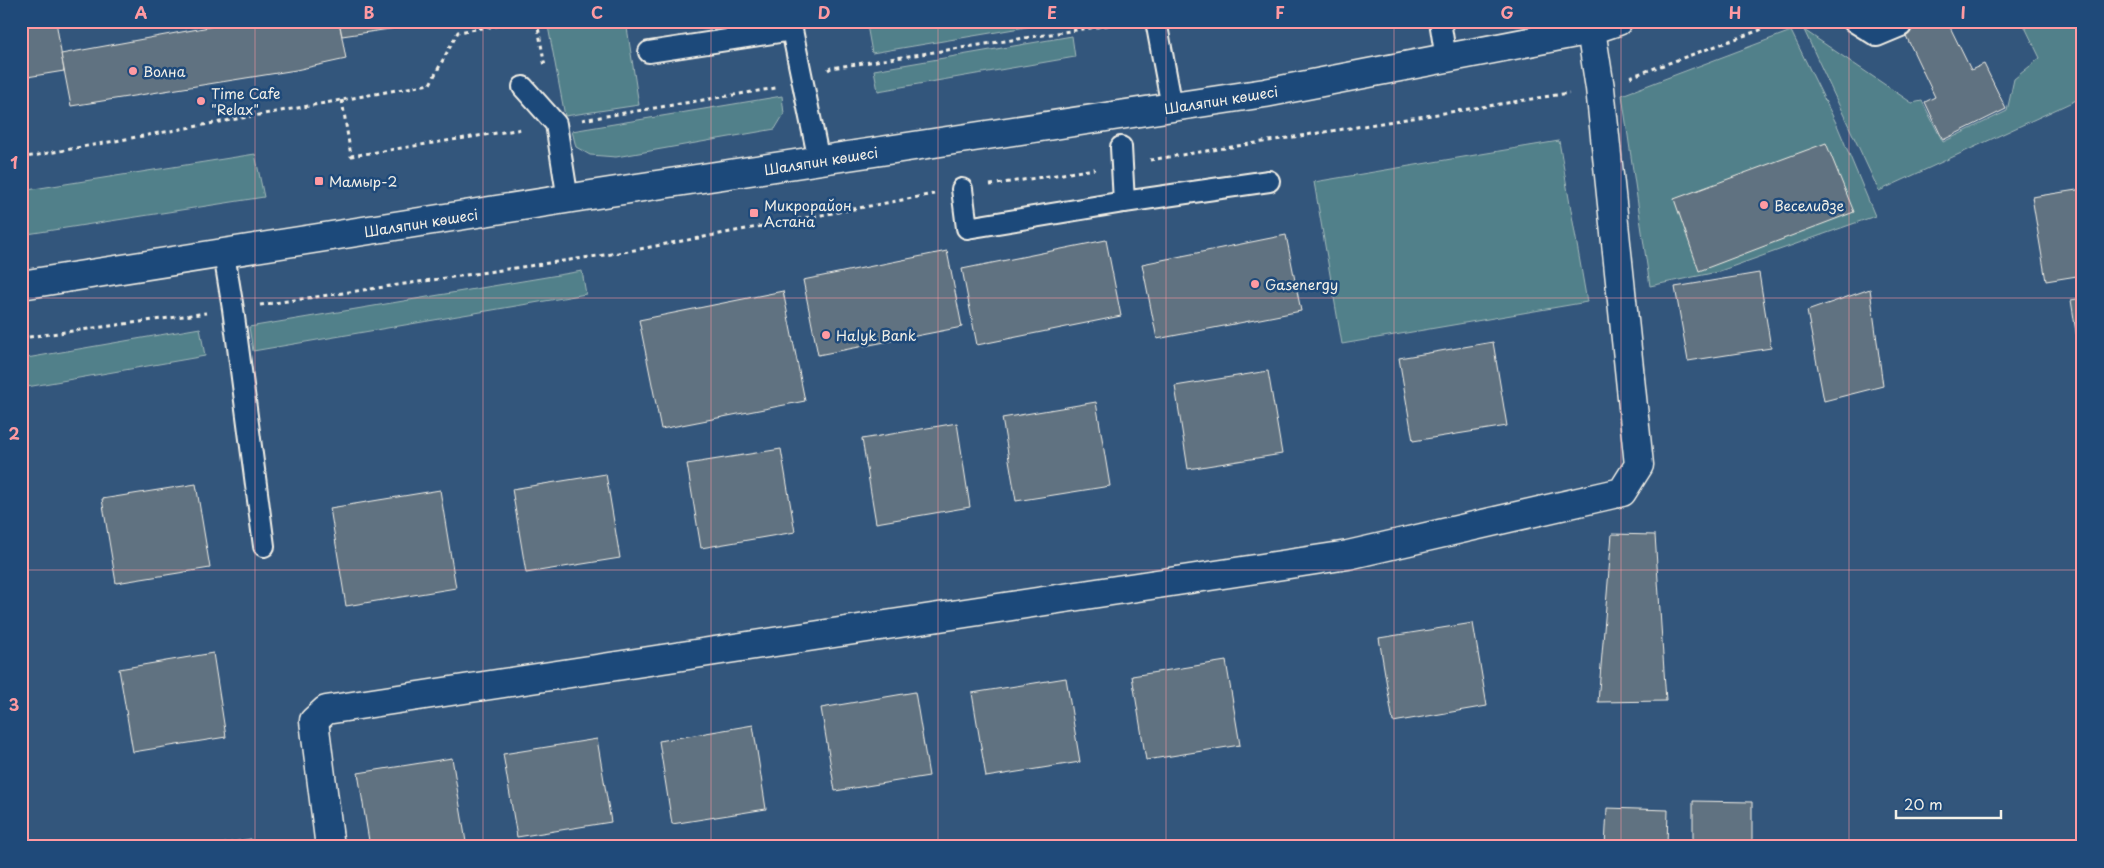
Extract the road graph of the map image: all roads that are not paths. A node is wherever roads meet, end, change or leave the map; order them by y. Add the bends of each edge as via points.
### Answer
1 (1156, 21) edge
2 (1440, 21) edge
3 (1618, 21) edge
4 (1853, 21) edge
5 (1901, 26) dead end
6 (1591, 30) junction
7 (649, 52) dead end
8 (1446, 59) junction
9 (524, 87) dead end
10 (1172, 107) junction
11 (1121, 147) dead end
12 (819, 161) junction
13 (1269, 181) dead end
14 (962, 189) dead end
15 (568, 200) junction
16 (1124, 202) junction
17 (224, 254) junction
18 (21, 285) edge
19 (264, 546) dead end
20 (330, 847) edge

1 - 10 lane
2 - 8 lane
3 - 6 street, Шаляпин көшесі
4 - 5 lane via 1878,36
6 - 8 street, Шаляпин көшесі
6 - 20 street via 1600,88 1639,465 1622,492 1348,555 326,710 314,721
7 - 12 lane via 792,30
8 - 10 street, Шаляпин көшесі
9 - 15 lane via 556,124
10 - 12 street, Шаляпин көшесі
11 - 16 lane
12 - 15 street, Шаляпин көшесі
13 - 16 lane
14 - 16 lane via 967,228
15 - 17 street, Шаляпин көшесі
17 - 18 street, Шаляпин көшесі
17 - 19 lane

